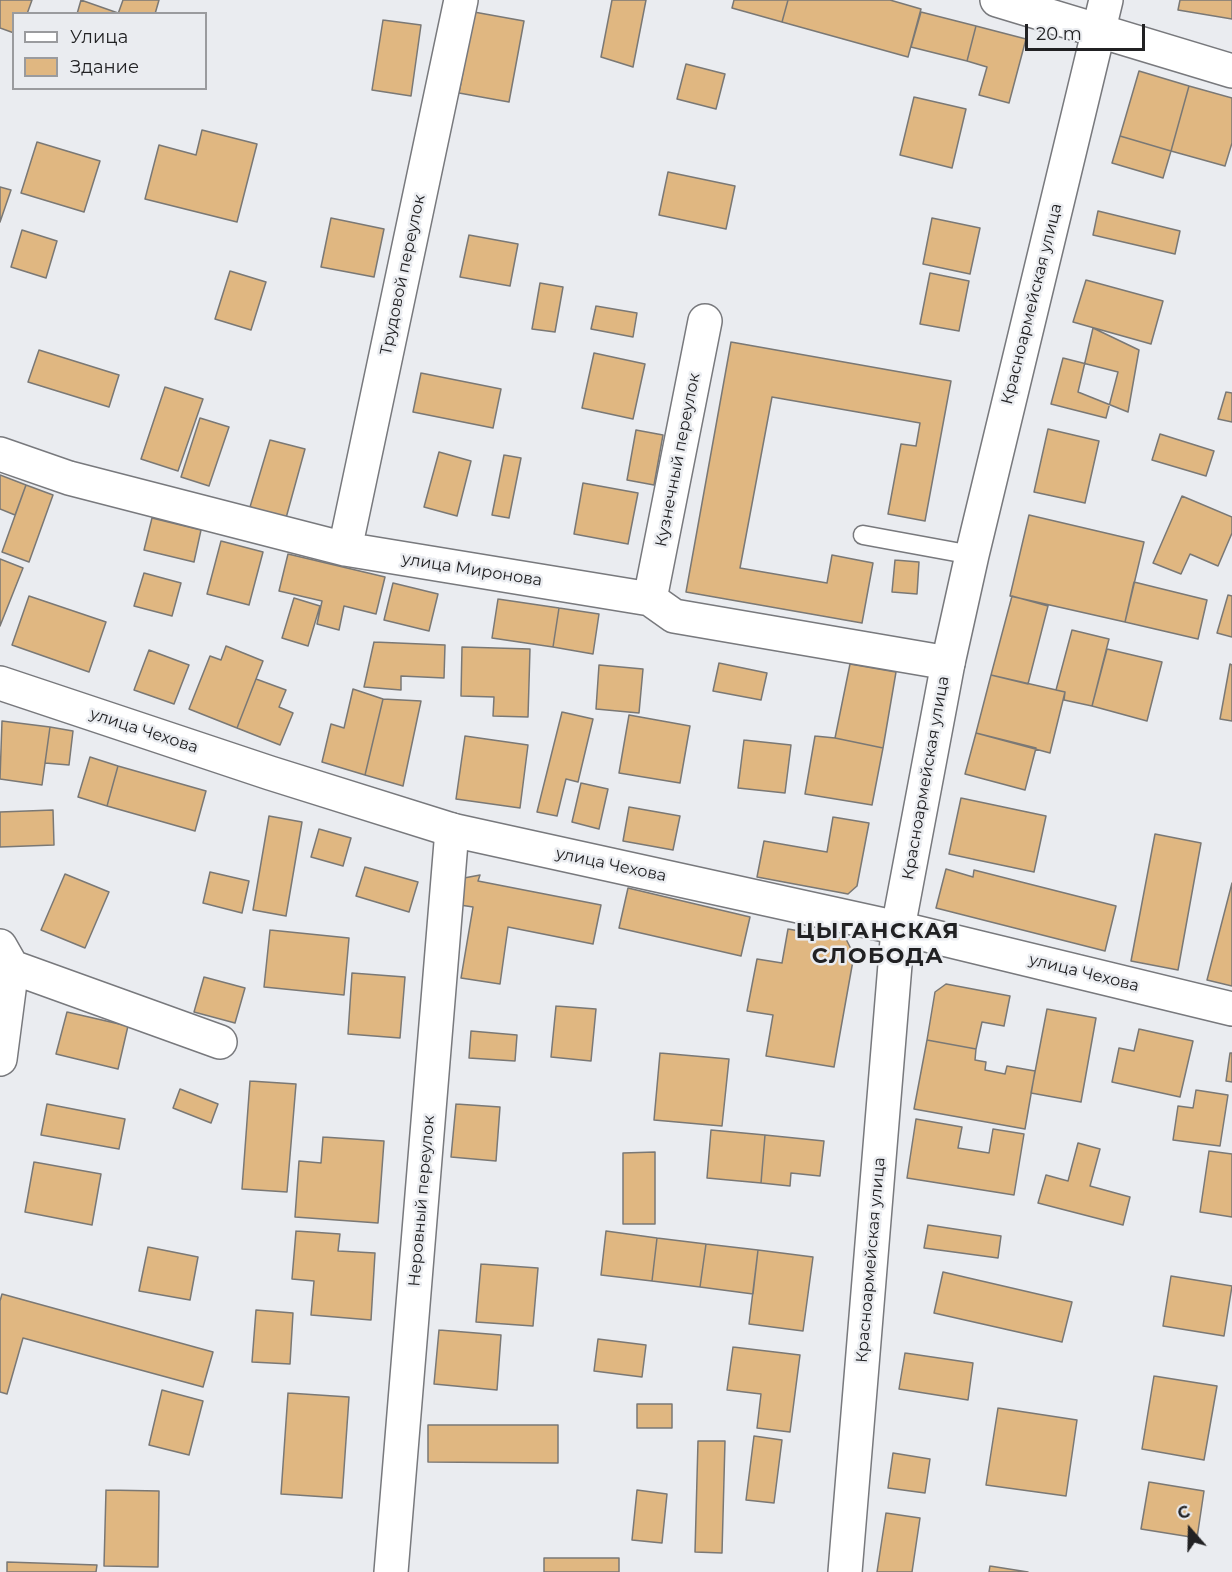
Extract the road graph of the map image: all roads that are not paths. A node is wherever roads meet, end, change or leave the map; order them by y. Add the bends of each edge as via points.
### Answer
1 (461, 0) edge
2 (997, 0) edge
3 (1102, 15) edge
4 (1232, 71) edge
5 (705, 321) dead end
6 (0, 454) edge
7 (863, 535) dead end
8 (345, 549) junction
9 (972, 555) junction
10 (650, 600) junction
11 (948, 663) junction
12 (0, 683) edge
13 (452, 830) junction
14 (898, 928) junction
15 (6, 956) edge
16 (1232, 1009) edge
17 (220, 1042) dead end
18 (0, 1059) edge
19 (391, 1572) edge
20 (845, 1572) edge

1 - 8 street, Трудовой переулок
2 - 3 street
3 - 4 street
3 - 9 street, Красноармейская улица
5 - 10 street, Кузнечный переулок
6 - 8 street, улица Миронова via 69,478
7 - 9 lane
8 - 10 street, улица Миронова
9 - 11 street, Красноармейская улица
10 - 11 street, улица Миронова via 674,615
11 - 14 street, Красноармейская улица
12 - 13 street, улица Чехова
13 - 14 street, улица Чехова
13 - 19 street, Неровный переулок
14 - 16 street, улица Чехова
14 - 20 street, Красноармейская улица
15 - 17 street
15 - 18 street

